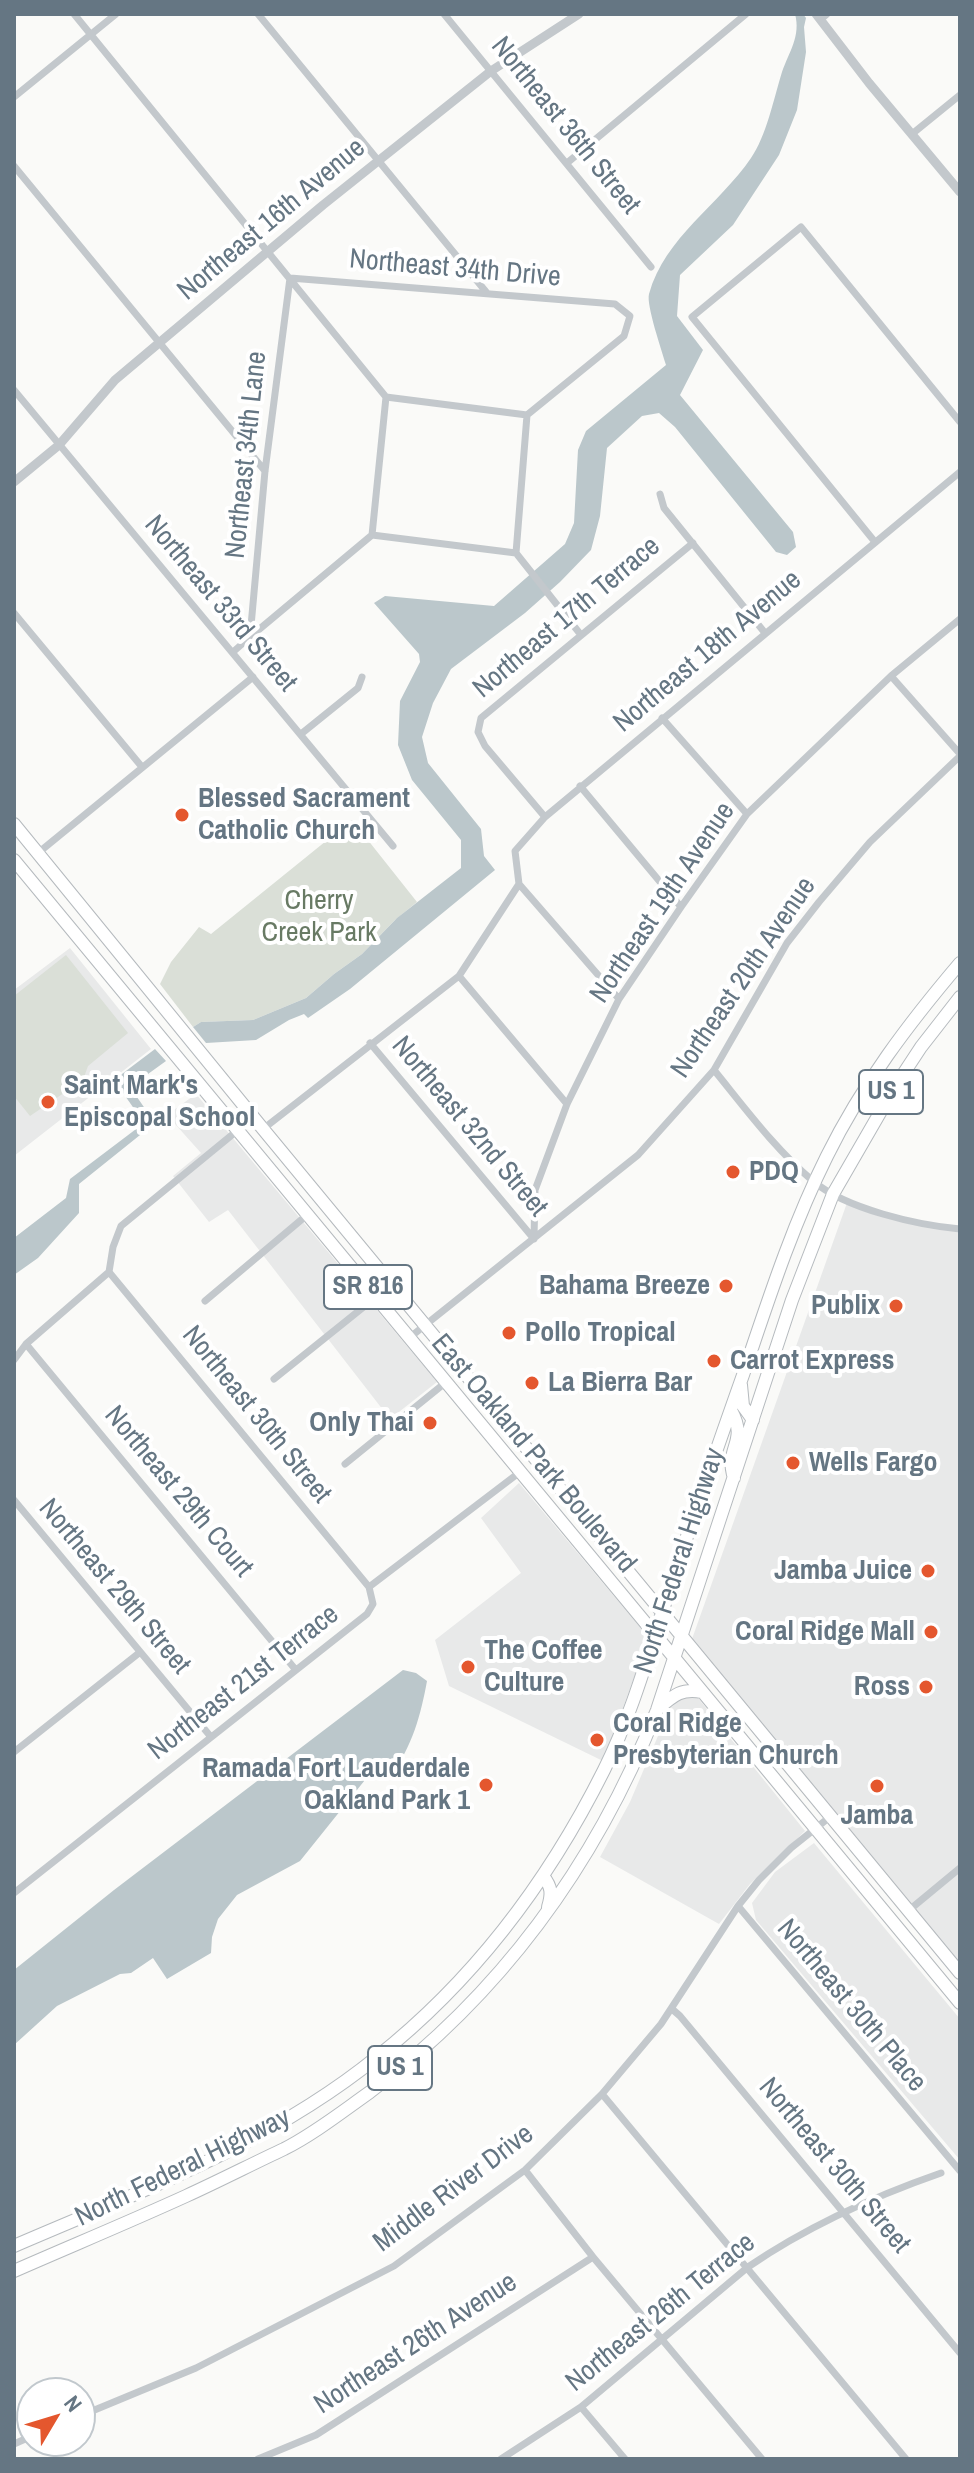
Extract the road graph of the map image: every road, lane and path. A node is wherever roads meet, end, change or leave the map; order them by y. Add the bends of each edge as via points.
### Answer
1 (74, 14) edge
2 (116, 14) edge
3 (258, 14) edge
4 (444, 14) edge
5 (579, 14) edge
6 (746, 14) edge
7 (821, 16) edge
8 (91, 34) junction
9 (491, 71) junction
10 (960, 95) edge
11 (14, 97) edge
12 (912, 134) junction
13 (378, 160) junction
14 (567, 163) junction
15 (14, 166) edge
16 (960, 192) edge
17 (269, 252) junction
18 (651, 267) dead end
19 (290, 278) junction
20 (487, 293) junction
21 (159, 342) junction
22 (14, 390) edge
23 (386, 397) junction
24 (527, 415) junction
25 (960, 422) edge
26 (59, 445) junction
27 (265, 471) junction
28 (960, 472) edge
29 (14, 482) edge
30 (660, 494) dead end
31 (372, 535) junction
32 (875, 542) junction
33 (693, 543) junction
34 (516, 553) junction
35 (14, 613) edge
36 (960, 619) edge
37 (765, 633) junction
38 (581, 635) junction
39 (250, 637) junction
40 (233, 652) junction
41 (891, 676) junction
42 (253, 677) junction
43 (362, 677) dead end
44 (662, 718) junction
45 (301, 734) junction
46 (960, 755) edge
47 (142, 767) junction
48 (580, 786) junction
49 (747, 814) junction
50 (545, 817) junction
51 (14, 824) edge
52 (393, 846) dead end
53 (14, 853) edge
54 (38, 853) junction
55 (16, 867) edge
56 (51, 870) junction
57 (519, 884) junction
58 (681, 907) junction
59 (960, 963) edge
60 (459, 976) junction
61 (960, 997) edge
62 (619, 999) junction
63 (370, 1043) junction
64 (208, 1062) junction
65 (185, 1067) junction
66 (714, 1070) junction
67 (567, 1104) junction
68 (263, 1129) junction
69 (238, 1130) junction
70 (815, 1183) junction
71 (833, 1194) junction
72 (308, 1214) junction
73 (960, 1229) edge
74 (534, 1239) junction
75 (109, 1272) junction
76 (376, 1297) junction
77 (205, 1301) dead end
78 (426, 1325) junction
79 (409, 1338) junction
80 (26, 1344) junction
81 (14, 1360) edge
82 (274, 1379) dead end
83 (740, 1382) junction
84 (445, 1383) junction
85 (731, 1410) junction
86 (753, 1420) junction
87 (345, 1464) dead end
88 (524, 1476) junction
89 (734, 1478) junction
90 (555, 1481) junction
91 (14, 1500) edge
92 (369, 1587) junction
93 (662, 1612) junction
94 (655, 1637) junction
95 (682, 1637) junction
96 (139, 1653) junction
97 (675, 1660) junction
98 (295, 1669) junction
99 (702, 1692) junction
100 (657, 1710) junction
101 (211, 1737) junction
102 (14, 1752) edge
103 (831, 1816) junction
104 (816, 1828) junction
105 (960, 1868) edge
106 (543, 1876) junction
107 (14, 1893) edge
108 (738, 1906) junction
109 (882, 1910) junction
110 (908, 1911) junction
111 (546, 1914) junction
112 (901, 1932) junction
113 (926, 1932) junction
114 (960, 1973) edge
115 (960, 2003) edge
116 (672, 2009) junction
117 (602, 2094) junction
118 (292, 2117) junction
119 (268, 2131) junction
120 (281, 2149) junction
121 (255, 2164) junction
122 (959, 2169) edge
123 (525, 2170) junction
124 (941, 2173) dead end
125 (843, 2212) junction
126 (14, 2246) edge
127 (593, 2257) junction
128 (748, 2267) junction
129 (14, 2271) edge
130 (661, 2339) junction
131 (960, 2353) edge
132 (581, 2407) junction
133 (96, 2409) edge
134 (258, 2459) edge
135 (501, 2459) edge
136 (625, 2459) edge
137 (762, 2459) edge
138 (906, 2459) edge

1 - 8 street
2 - 8 street
3 - 13 street
4 - 9 street, Northeast 36th Street
5 - 9 street, Northeast 16th Avenue
6 - 14 street
7 - 12 street
8 - 11 street
8 - 17 street
9 - 13 street, Northeast 16th Avenue
9 - 14 street, Northeast 36th Street
10 - 12 street
12 - 16 street
13 - 17 street, Northeast 16th Avenue
13 - 20 street
14 - 18 street, Northeast 36th Street
15 - 21 street
17 - 19 street
17 - 21 street, Northeast 16th Avenue
19 - 20 street, Northeast 34th Drive
19 - 23 street
19 - 27 street, Northeast 34th Lane
20 - 24 street, Northeast 34th Drive via 615,304 630,316 624,336
21 - 26 street, Northeast 16th Avenue via 115,380
21 - 27 street
22 - 26 street, Northeast 33rd Street
23 - 24 street
23 - 31 street
24 - 34 street
25 - 32 street via 801,227 692,317
26 - 29 street, Northeast 16th Avenue
26 - 40 street, Northeast 33rd Street
27 - 39 street, Northeast 34th Lane
28 - 32 street, Northeast 18th Avenue
30 - 33 street via 664,508
31 - 34 street
31 - 39 street
32 - 37 street, Northeast 18th Avenue
33 - 37 street
33 - 38 street, Northeast 17th Terrace
34 - 38 street
35 - 47 street
36 - 41 street, Northeast 19th Avenue
37 - 44 street, Northeast 18th Avenue
38 - 50 street, Northeast 17th Terrace via 481,718 478,732
39 - 40 street
40 - 42 street, Northeast 33rd Street
41 - 46 street
41 - 49 street, Northeast 19th Avenue
42 - 45 street, Northeast 33rd Street
42 - 47 street
43 - 45 street via 358,688
44 - 48 street, Northeast 18th Avenue
44 - 49 street
45 - 52 street, Northeast 33rd Street
46 - 66 street, Northeast 20th Avenue via 870,842 819,902 787,943
47 - 54 street
48 - 50 street, Northeast 18th Avenue
48 - 58 street
49 - 58 street, Northeast 19th Avenue
50 - 57 street, Northeast 18th Avenue via 515,851
51 - 54 main road, East Oakland Park Boulevard / SR 816
53 - 54 main road
54 - 56 main road, East Oakland Park Boulevard / SR 816
55 - 56 main road
55 - 65 main road, East Oakland Park Boulevard / SR 816
56 - 64 main road, East Oakland Park Boulevard / SR 816
57 - 60 street
57 - 62 street
58 - 62 street, Northeast 19th Avenue
59 - 70 main road, North Federal Highway / US 1 via 886,1055
60 - 63 street
60 - 67 street
61 - 71 main road, North Federal Highway / US 1 via 896,1085
62 - 67 street, Northeast 19th Avenue
63 - 68 street
63 - 74 street, Northeast 32nd Street
64 - 65 main road
64 - 68 main road, East Oakland Park Boulevard / SR 816
65 - 69 main road, East Oakland Park Boulevard / SR 816
66 - 70 street via 779,1149
66 - 74 street, Northeast 20th Avenue via 638,1155
67 - 74 street, Northeast 19th Avenue via 535,1190
68 - 69 main road
68 - 78 main road, East Oakland Park Boulevard / SR 816
69 - 72 main road, East Oakland Park Boulevard / SR 816
69 - 75 street via 121,1226
70 - 71 street
70 - 83 main road, North Federal Highway / US 1 via 782,1259
71 - 73 street via 888,1216
71 - 86 main road, North Federal Highway / US 1
72 - 76 main road, East Oakland Park Boulevard / SR 816
72 - 77 street
74 - 78 street, Northeast 20th Avenue
75 - 80 street
75 - 92 street, Northeast 30th Street
76 - 79 main road, East Oakland Park Boulevard / SR 816
76 - 82 street
78 - 79 street, Northeast 20th Avenue
78 - 90 main road, East Oakland Park Boulevard / SR 816
79 - 84 main road, East Oakland Park Boulevard / SR 816
80 - 81 street
80 - 98 street, Northeast 29th Court
83 - 85 main road, North Federal Highway / US 1
83 - 86 main road via 743,1406
84 - 87 street
84 - 88 main road, East Oakland Park Boulevard / SR 816
85 - 89 main road via 739,1433 730,1464
85 - 93 main road, North Federal Highway / US 1
86 - 89 main road, North Federal Highway / US 1
88 - 90 main road via 548,1485
88 - 92 street, Northeast 21st Terrace
88 - 94 main road, East Oakland Park Boulevard / SR 816
89 - 95 main road, North Federal Highway / US 1
90 - 93 main road, East Oakland Park Boulevard / SR 816
91 - 96 street, Northeast 29th Street
92 - 98 street, Northeast 21st Terrace via 373,1604 367,1614
93 - 94 main road, North Federal Highway / US 1
93 - 95 main road, East Oakland Park Boulevard / SR 816
94 - 97 main road, East Oakland Park Boulevard / SR 816
94 - 106 main road, North Federal Highway / US 1 via 605,1769
95 - 97 main road, North Federal Highway / US 1
95 - 103 main road, East Oakland Park Boulevard / SR 816
96 - 101 street, Northeast 29th Street
96 - 102 street
97 - 99 main road, East Oakland Park Boulevard / SR 816
97 - 100 main road, North Federal Highway / US 1
98 - 101 street, Northeast 21st Terrace
99 - 100 main road via 683,1690
99 - 104 main road, East Oakland Park Boulevard / SR 816
100 - 111 main road, North Federal Highway / US 1 via 607,1821
101 - 107 street, Northeast 21st Terrace
103 - 104 street, Middle River Drive
103 - 110 main road, East Oakland Park Boulevard / SR 816
104 - 108 street, Middle River Drive
104 - 109 main road, East Oakland Park Boulevard / SR 816
105 - 110 street
106 - 111 main road via 552,1894
106 - 118 main road, North Federal Highway / US 1 via 480,1959 430,2011 349,2079
108 - 116 street, Middle River Drive
108 - 122 street, Northeast 30th Place
109 - 110 main road
109 - 112 main road, East Oakland Park Boulevard / SR 816
110 - 113 main road, East Oakland Park Boulevard / SR 816
111 - 120 main road, North Federal Highway / US 1 via 487,1986 421,2051 354,2104
112 - 113 main road
112 - 115 main road, East Oakland Park Boulevard / SR 816
113 - 114 main road, East Oakland Park Boulevard / SR 816
116 - 117 street, Middle River Drive
116 - 125 street, Northeast 30th Street
117 - 123 street, Middle River Drive
117 - 128 street
118 - 119 main road, North Federal Highway / US 1
118 - 120 main road
119 - 121 main road
119 - 126 main road, North Federal Highway / US 1
120 - 121 main road, North Federal Highway / US 1
121 - 129 main road, North Federal Highway / US 1
123 - 127 street
123 - 133 street, Middle River Drive via 394,2266 196,2368
124 - 125 street, Northeast 26th Terrace
125 - 128 street, Northeast 26th Terrace
125 - 131 street, Northeast 30th Street
127 - 130 street
127 - 134 street, Northeast 26th Avenue via 316,2435
128 - 130 street, Northeast 26th Terrace
128 - 138 street
130 - 132 street, Northeast 26th Terrace
130 - 137 street
132 - 135 street, Northeast 26th Terrace
132 - 136 street

